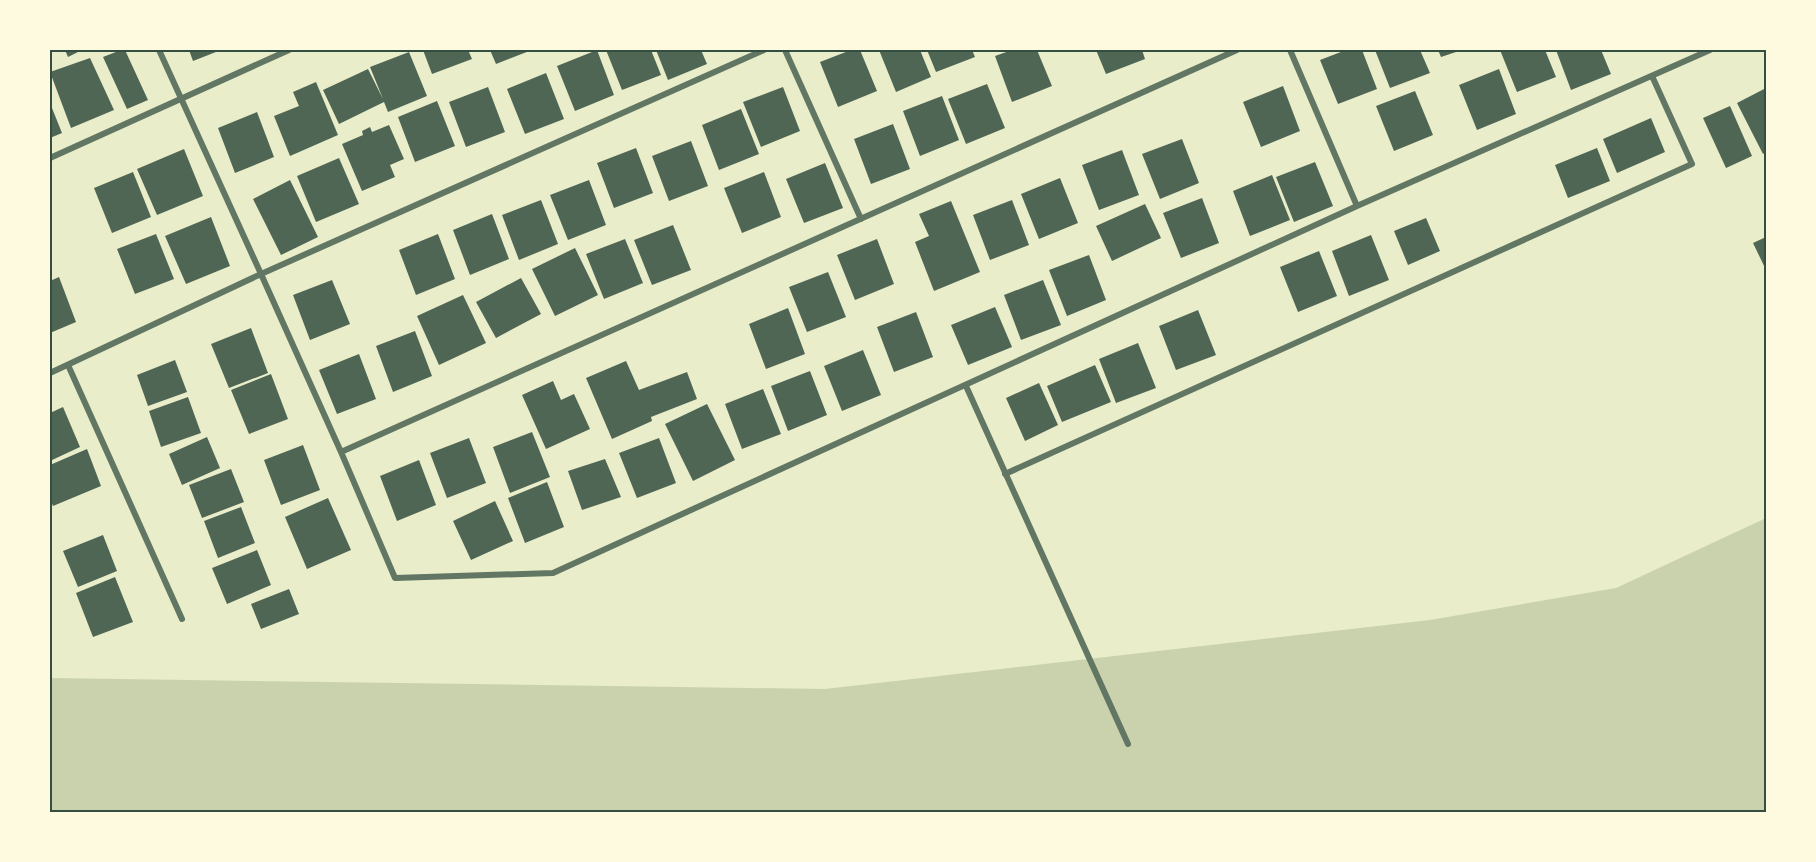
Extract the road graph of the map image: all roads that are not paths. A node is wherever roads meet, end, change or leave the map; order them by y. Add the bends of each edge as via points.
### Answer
1 (159, 50) edge
2 (289, 50) edge
3 (764, 50) edge
4 (785, 50) edge
5 (1237, 50) edge
6 (1290, 50) edge
7 (1710, 50) edge
8 (1652, 76) junction
9 (181, 98) junction
10 (50, 158) edge
11 (1357, 206) junction
12 (861, 219) junction
13 (261, 274) junction
14 (68, 365) junction
15 (50, 373) edge
16 (966, 386) junction
17 (341, 452) junction
18 (1005, 474) junction
19 (182, 619) dead end
20 (1128, 744) dead end

1 - 9 street
2 - 9 street
3 - 13 street
4 - 12 street
5 - 12 street
6 - 11 street
7 - 8 street
8 - 11 street
8 - 18 street via 1692,164
9 - 10 street
9 - 13 street
11 - 16 street
12 - 17 street
13 - 14 street
13 - 17 street
14 - 15 street
14 - 19 street
16 - 17 street via 553,573 395,578
16 - 18 street
18 - 20 street

